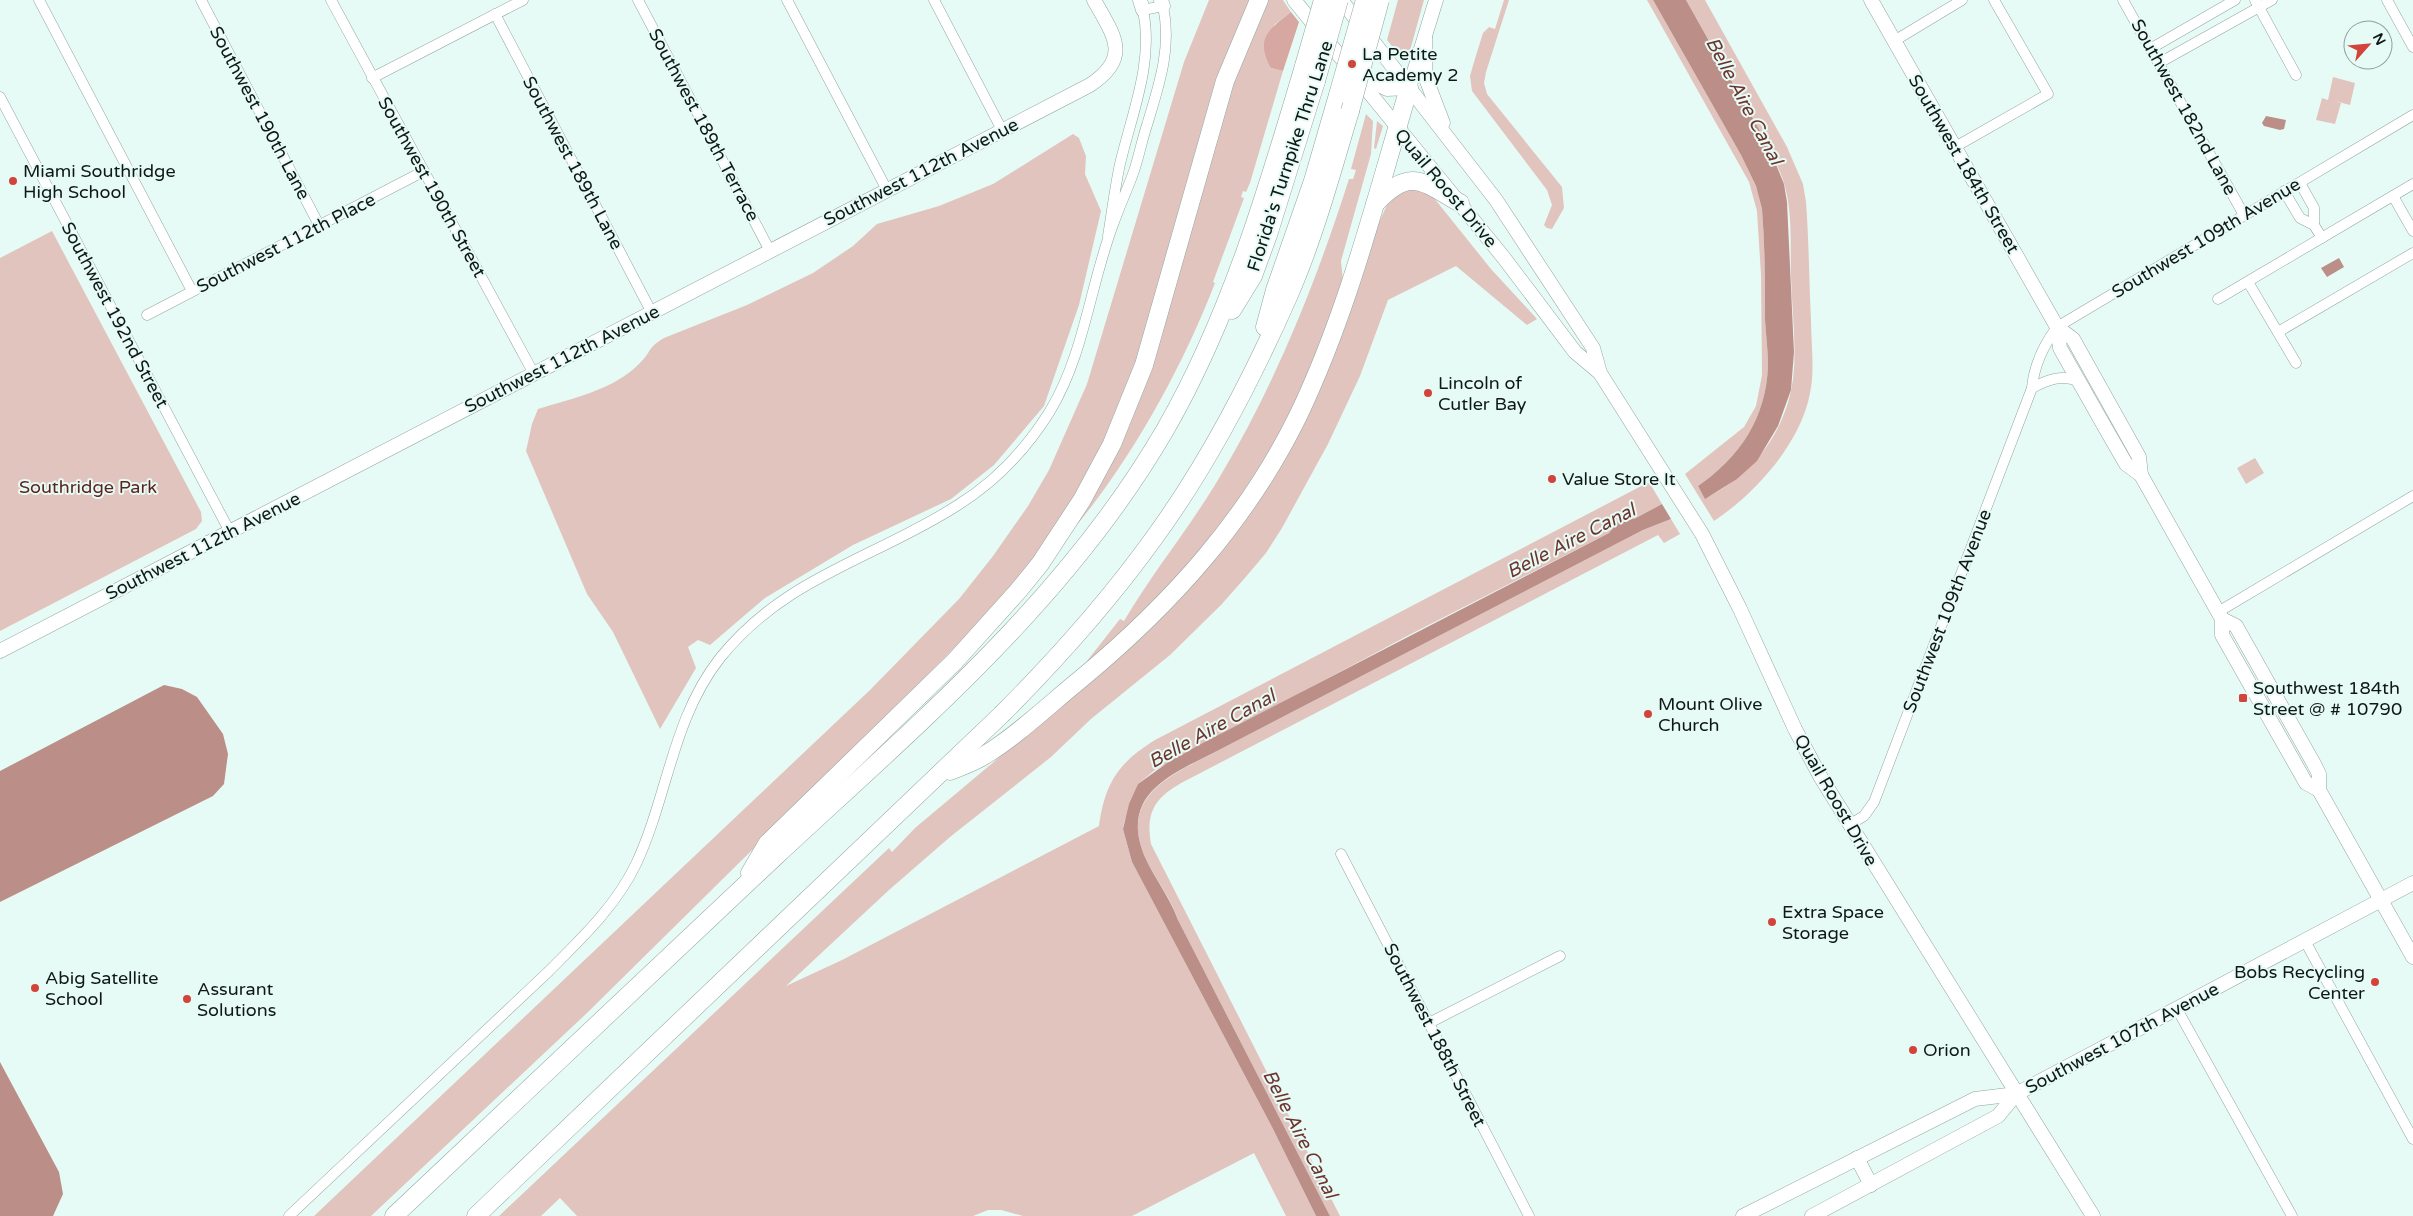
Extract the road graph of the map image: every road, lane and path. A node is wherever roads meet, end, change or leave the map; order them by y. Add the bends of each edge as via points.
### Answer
1 (39, 0) edge
2 (201, 0) edge
3 (331, 0) edge
4 (523, 0) edge
5 (638, 0) edge
6 (787, 0) edge
7 (934, 0) edge
8 (1094, 0) edge
9 (1259, 0) edge
10 (1294, 0) edge
11 (1323, 0) edge
12 (1340, 0) edge
13 (1365, 0) edge
14 (1380, 0) edge
15 (1436, 0) edge
16 (1872, 0) edge
17 (1962, 0) edge
18 (1994, 0) edge
19 (2123, 0) edge
20 (2235, 0) edge
21 (2272, 0) edge
22 (2387, 0) edge
23 (1162, 3) edge
24 (2257, 4) edge
25 (1142, 5) edge
26 (494, 14) junction
27 (1425, 37) junction
28 (1894, 41) junction
29 (2413, 47) edge
30 (2150, 49) junction
31 (2158, 63) junction
32 (1145, 66) junction
33 (1163, 68) junction
34 (1350, 70) junction
35 (2296, 75) dead end
36 (372, 78) junction
37 (1409, 88) junction
38 (0, 97) edge
39 (2413, 115) edge
40 (1397, 128) junction
41 (1002, 130) junction
42 (1450, 141) junction
43 (1955, 147) junction
44 (424, 171) junction
45 (2300, 183) junction
46 (2413, 184) edge
47 (887, 190) junction
48 (2284, 191) junction
49 (2392, 196) junction
50 (1460, 203) junction
51 (1375, 204) junction
52 (2244, 215) junction
53 (319, 225) junction
54 (2314, 225) junction
55 (2413, 231) edge
56 (1108, 236) junction
57 (2322, 238) junction
58 (770, 251) junction
59 (2413, 252) edge
60 (2248, 282) junction
61 (192, 291) junction
62 (2218, 300) dead end
63 (652, 313) junction
64 (147, 315) dead end
65 (2057, 327) junction
66 (2278, 332) junction
67 (1203, 360) junction
68 (2296, 363) dead end
69 (1254, 368) junction
70 (1600, 373) junction
71 (534, 374) junction
72 (2078, 381) junction
73 (2032, 388) junction
74 (2141, 475) junction
75 (2413, 496) edge
76 (230, 532) junction
77 (2220, 615) junction
78 (0, 651) edge
79 (938, 777) junction
80 (1849, 825) junction
81 (1341, 854) dead end
82 (2413, 882) edge
83 (739, 890) junction
84 (2382, 900) junction
85 (2305, 941) junction
86 (1560, 956) dead end
87 (2413, 957) edge
88 (2176, 1009) junction
89 (1429, 1024) junction
90 (2016, 1094) junction
91 (2413, 1138) edge
92 (1857, 1158) junction
93 (1871, 1185) junction
94 (289, 1216) edge
95 (394, 1216) edge
96 (476, 1216) edge
97 (1528, 1216) edge
98 (1743, 1216) edge
99 (1812, 1216) edge
100 (2093, 1216) edge
101 (2292, 1216) edge

1 - 61 street
2 - 53 street, Southwest 190th Lane
3 - 36 street, Southwest 190th Street
4 - 26 street
5 - 58 street, Southwest 189th Terrace
6 - 47 street
7 - 41 street
8 - 41 main road, Southwest 112th Avenue via 1112,33 1115,57 1109,70 1097,80
9 - 83 highway via 1223,89 1144,365 1112,444 1082,500 1018,591 954,661 767,844
10 - 34 main road, Quail Roost Drive
11 - 67 highway, bridge via 1254,230
12 - 37 main road, Quail Roost Drive
12 - 67 highway, Florida's Turnpike Thru Lane, bridge via 1278,207 1253,276
13 - 69 highway, Florida's Turnpike Thru Lane, bridge
14 - 69 highway, bridge via 1350,111 1302,261
15 - 27 main road
16 - 28 main road, Southwest 184th Street
17 - 28 street
18 - 43 street via 2048,94
19 - 30 street, Southwest 182nd Lane
20 - 30 street
21 - 24 street
22 - 29 street
23 - 25 street
23 - 33 street via 1167,41
24 - 31 street
24 - 35 street
25 - 32 street via 1147,38
26 - 36 street
26 - 63 street, Southwest 189th Lane
27 - 37 main road
27 - 42 main road via 1425,76
28 - 43 main road, Southwest 184th Street
30 - 31 street, Southwest 182nd Lane
31 - 52 street, Southwest 182nd Lane
32 - 33 street
32 - 56 street via 1119,166
33 - 56 street via 1134,170
34 - 37 main road via 1387,89
34 - 40 main road, Quail Roost Drive
36 - 44 street, Southwest 190th Street
37 - 40 highway
37 - 42 main road, Quail Roost Drive
38 - 76 street, Southwest 192nd Street
39 - 45 street, Southwest 109th Avenue
40 - 50 main road, Quail Roost Drive
40 - 51 highway
41 - 47 main road, Southwest 112th Avenue
42 - 70 main road, Quail Roost Drive via 1507,216 1593,348
43 - 65 main road, Southwest 184th Street
44 - 53 street, Southwest 112th Place
44 - 71 street, Southwest 190th Street
45 - 48 street, Southwest 109th Avenue
45 - 54 street via 2314,208
46 - 49 street
47 - 58 main road, Southwest 112th Avenue
48 - 52 street, Southwest 109th Avenue
48 - 54 street via 2300,218
49 - 55 street
49 - 57 street
50 - 51 highway via 1416,180 1395,185
50 - 70 main road, Quail Roost Drive via 1575,352
51 - 79 highway via 1328,346 1308,394 1274,459 1219,542 1161,607 1112,652 985,756
52 - 65 street, Southwest 109th Avenue
53 - 61 street, Southwest 112th Place
54 - 57 street
56 - 94 street via 1070,370 1050,412 1025,446 990,481 964,501 807,583 774,605 740,635 694,698 678,735 641,852 627,882 611,904 548,972
57 - 60 street
58 - 63 main road, Southwest 112th Avenue
59 - 66 street
60 - 62 street
60 - 66 street
61 - 64 street, Southwest 112th Place
63 - 71 main road, Southwest 112th Avenue
65 - 72 main road, Southwest 184th Street via 2060,348
65 - 73 street, Southwest 109th Avenue via 2045,343
65 - 74 main road, Southwest 184th Street via 2078,347 2140,457
66 - 68 street
67 - 83 highway via 1122,497 1049,592 967,679
69 - 79 highway via 1198,471 1132,568 1057,658
70 - 80 main road, Quail Roost Drive via 1702,534 1795,729
71 - 76 main road, Southwest 112th Avenue
72 - 73 street via 2058,378
72 - 74 main road, Southwest 184th Street via 2126,464
73 - 80 street, Southwest 109th Avenue via 1872,807
74 - 77 main road, Southwest 184th Street
75 - 77 street
76 - 78 main road, Southwest 112th Avenue
77 - 84 main road, Southwest 184th Street via 2236,626 2319,774 2319,790
79 - 96 highway
80 - 90 main road, Quail Roost Drive
81 - 89 street, Southwest 188th Street
82 - 84 main road, Southwest 107th Avenue
83 - 95 highway
84 - 85 main road, Southwest 107th Avenue
84 - 87 main road, Southwest 184th Street
85 - 88 main road, Southwest 107th Avenue
85 - 91 street
86 - 89 street
88 - 90 main road, Southwest 107th Avenue
88 - 101 street
89 - 97 street, Southwest 188th Street
90 - 92 main road, Southwest 107th Avenue via 1975,1100
90 - 93 main road, Southwest 107th Avenue via 1998,1116
90 - 100 main road, Quail Roost Drive
92 - 93 main road
92 - 98 main road, Southwest 107th Avenue
93 - 99 main road, Southwest 107th Avenue

